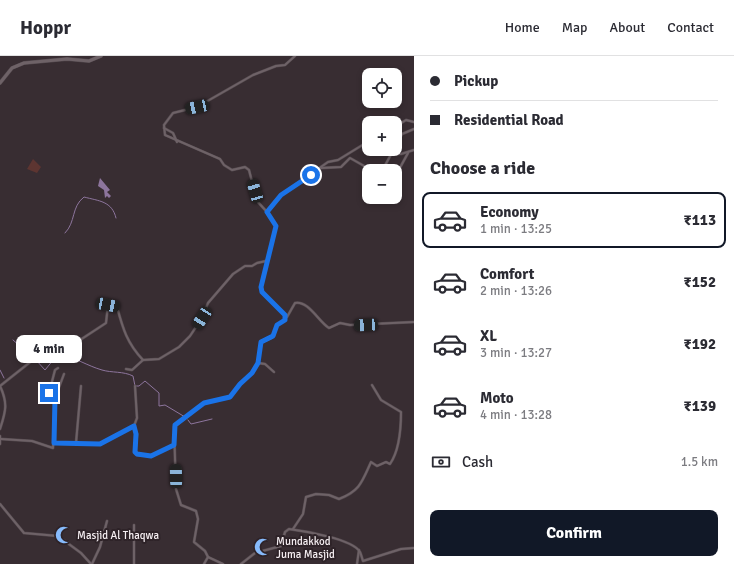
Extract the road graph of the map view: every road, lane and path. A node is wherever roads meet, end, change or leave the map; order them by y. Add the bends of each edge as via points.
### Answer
1 (101, 56) edge
2 (295, 56) edge
3 (67, 57) edge
4 (0, 83) edge
5 (414, 122) edge
6 (402, 123) edge
7 (164, 128) junction
8 (414, 129) edge
9 (402, 134) edge
10 (177, 142) junction
11 (362, 145) edge
12 (414, 150) edge
13 (402, 153) edge
14 (408, 153) junction
15 (402, 164) edge
16 (362, 165) edge
17 (320, 168) junction
18 (267, 212) junction
19 (266, 261) junction
20 (286, 317) junction
21 (414, 322) edge
22 (143, 360) junction
23 (258, 363) junction
24 (58, 368) dead end
25 (126, 369) dead end
26 (274, 372) dead end
27 (64, 374) dead end
28 (372, 385) dead end
29 (0, 386) edge
30 (81, 386) dead end
31 (135, 386) dead end
32 (55, 398) junction
33 (134, 426) junction
34 (0, 429) edge
35 (0, 437) edge
36 (54, 443) junction
37 (76, 443) junction
38 (0, 444) edge
39 (174, 445) junction
40 (0, 504) edge
41 (107, 521) dead end
42 (134, 525) dead end
43 (293, 529) junction
44 (414, 548) edge
45 (359, 550) junction
46 (208, 557) junction
47 (91, 564) edge
48 (134, 564) edge
49 (204, 564) edge
50 (223, 564) edge
51 (241, 564) edge
52 (357, 564) edge

1 - 3 main road via 89,61
2 - 7 street via 285,65 253,75 197,107 173,113
3 - 4 main road via 18,65
5 - 6 street via 406,120
7 - 10 street via 174,133
7 - 10 street via 165,135
8 - 9 street
10 - 18 street via 220,159 232,170 247,168 257,201
11 - 17 street
12 - 14 street
13 - 14 street
14 - 15 street
16 - 17 street via 350,158 341,167
17 - 18 street via 281,195
18 - 19 street via 276,226
19 - 20 street via 262,292
19 - 22 street via 245,266 233,274 208,303 202,318 179,347 159,359
20 - 21 street via 298,302 305,305 329,328 340,323 350,326
20 - 23 street via 277,325 273,336 261,342
22 - 25 street via 132,370
22 - 29 street via 131,348 117,307 108,305 106,324 77,342 59,341 53,344
23 - 26 street via 265,364
23 - 39 street via 230,397 204,403 175,425
24 - 32 street via 49,393
27 - 32 street
28 - 43 street via 381,400 401,412 393,461 377,466 371,462 361,485 339,499 316,494 306,497 302,518
29 - 34 street via 6,397 6,406
30 - 37 street
31 - 33 street via 137,418
32 - 36 street
33 - 37 street via 100,444
33 - 39 street via 137,454 151,456
35 - 36 street via 32,441 53,448
35 - 38 street
36 - 37 street
39 - 46 street via 179,501 196,511 198,519 194,542 208,554
40 - 47 street via 24,533 58,536
41 - 47 street via 100,547
42 - 48 street
43 - 45 street via 336,538 354,545
43 - 51 street via 285,532 281,546 255,553
44 - 45 street via 401,549 363,561
45 - 52 street
46 - 49 street
46 - 50 street

